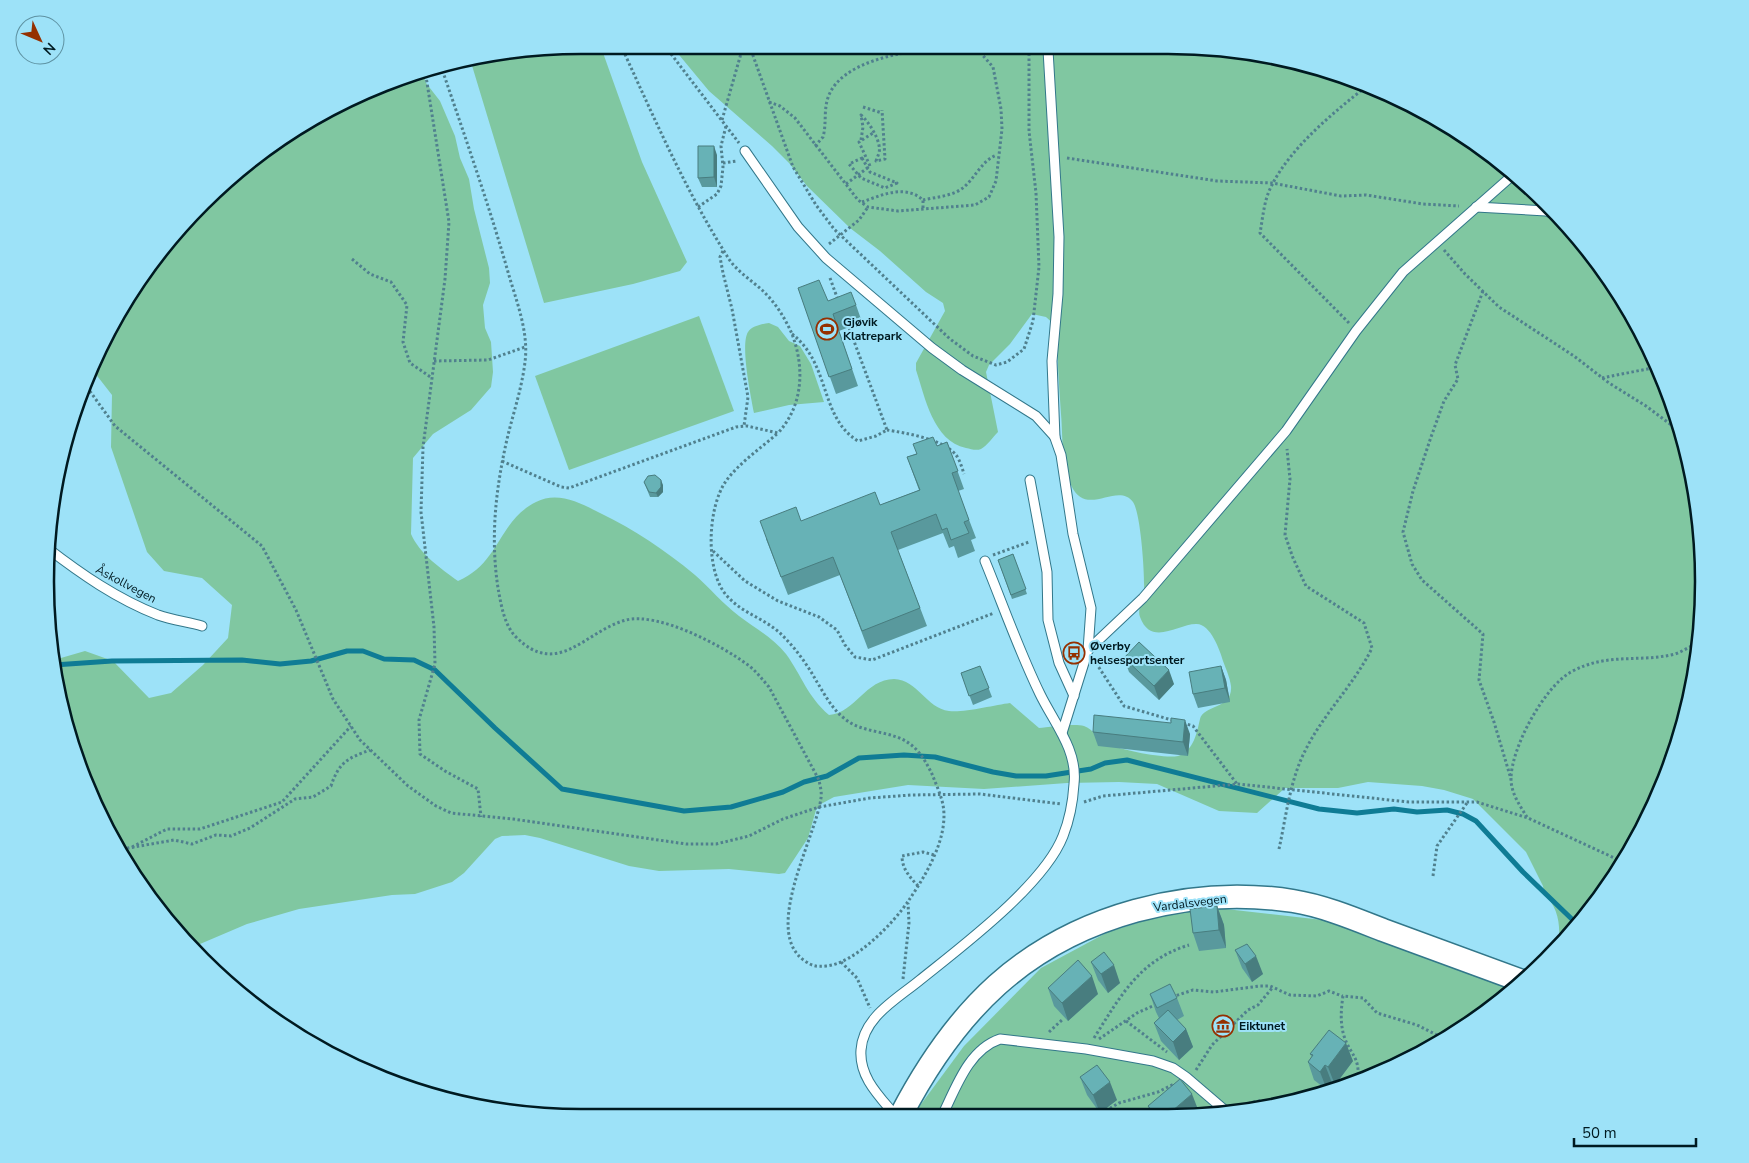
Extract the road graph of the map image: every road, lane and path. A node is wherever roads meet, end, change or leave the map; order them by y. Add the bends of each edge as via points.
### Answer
1 (625, 54) edge
2 (671, 54) edge
3 (741, 54) edge
4 (752, 54) edge
5 (906, 54) edge
6 (982, 54) edge
7 (1029, 54) edge
8 (1048, 54) edge
9 (443, 73) edge
10 (426, 78) edge
11 (1361, 91) edge
12 (769, 102) junction
13 (863, 107) dead end
14 (722, 120) junction
15 (726, 126) junction
16 (873, 133) junction
17 (860, 140) junction
18 (815, 146) junction
19 (745, 151) joint
20 (997, 155) junction
21 (1054, 157) junction
22 (866, 168) junction
23 (858, 174) junction
24 (1508, 179) edge
25 (1272, 183) junction
26 (846, 184) junction
27 (923, 200) junction
28 (862, 202) junction
29 (698, 207) junction
30 (868, 207) junction
31 (1476, 207) junction
32 (923, 208) junction
33 (1544, 211) edge
34 (841, 236) junction
35 (1436, 243) junction
36 (723, 251) junction
37 (823, 254) junction
38 (352, 259) dead end
39 (1483, 291) junction
40 (839, 302) edge
41 (845, 318) edge
42 (1356, 331) junction
43 (792, 334) junction
44 (525, 348) junction
45 (434, 361) junction
46 (1650, 368) edge
47 (432, 378) junction
48 (1602, 378) junction
49 (90, 391) edge
50 (1671, 424) edge
51 (744, 426) junction
52 (887, 430) junction
53 (1286, 431) junction
54 (778, 433) junction
55 (1055, 438) junction
56 (502, 460) junction
57 (964, 474) dead end
58 (1030, 480) dead end
59 (1041, 539) junction
60 (712, 550) junction
61 (55, 554) edge
62 (985, 561) joint
63 (1004, 609) junction
64 (202, 626) dead end
65 (1691, 647) edge
66 (1088, 650) junction
67 (1074, 696) junction
68 (351, 726) junction
69 (1062, 733) junction
70 (370, 750) junction
71 (1511, 779) junction
72 (1238, 784) junction
73 (1292, 792) junction
74 (940, 794) junction
75 (1468, 802) junction
76 (1070, 806) junction
77 (820, 807) junction
78 (481, 817) junction
79 (1528, 818) junction
80 (1279, 849) dead end
81 (126, 850) edge
82 (127, 850) edge
83 (934, 855) junction
84 (1616, 859) edge
85 (1433, 876) dead end
86 (918, 886) junction
87 (908, 902) junction
88 (1189, 946) dead end
89 (841, 962) junction
90 (1515, 978) edge
91 (1273, 987) junction
92 (900, 996) junction
93 (1343, 996) junction
94 (1169, 998) edge
95 (1161, 1002) edge
96 (875, 1018) junction
97 (1063, 1019) edge
98 (1126, 1021) junction
99 (1437, 1035) edge
100 (1044, 1044) junction
101 (1170, 1056) edge
102 (1359, 1073) edge
103 (1186, 1077) junction
104 (1268, 1099) edge
105 (1252, 1102) edge
106 (1220, 1106) edge
107 (890, 1109) edge
108 (905, 1109) edge
109 (946, 1109) edge
110 (1109, 1109) edge

1 - 29 path
2 - 14 path
3 - 14 path
4 - 12 path
5 - 18 path via 878,59 838,82 826,105 823,138
6 - 20 path via 993,67 997,80 1002,119
7 - 34 path via 1029,131 1039,267 1030,335 1018,356 996,365 973,356 950,340
8 - 21 lane
9 - 44 path via 501,247 523,324
10 - 45 path via 449,222
11 - 25 path via 1306,138
12 - 18 path via 795,118
12 - 34 path via 797,175
13 - 16 path via 882,112 885,159 876,161 879,148
14 - 15 path
15 - 19 path
15 - 29 path via 721,146 721,186 717,194
16 - 17 path
16 - 17 path via 869,122 861,115
17 - 22 path via 870,166
18 - 26 path
19 - 37 lane via 798,227
20 - 27 path via 991,157 963,188
20 - 32 path via 996,181 989,197 975,205
21 - 25 path via 1216,181
21 - 55 lane via 1059,237 1052,361
22 - 23 path
22 - 23 path via 862,158 849,164
22 - 23 path via 878,177 896,183 885,188
23 - 26 path
24 - 31 lane
25 - 31 path via 1341,196 1366,195 1423,204
25 - 42 path via 1260,233
26 - 28 path
27 - 28 path via 912,193 890,191
27 - 32 path
28 - 30 path
29 - 36 path
30 - 32 path via 898,211
30 - 34 path
31 - 33 lane
31 - 35 lane
34 - 37 path
35 - 39 path
35 - 42 lane via 1403,272
36 - 43 path via 776,305
36 - 51 path via 720,256 748,397
37 - 40 path
37 - 55 lane via 932,348 1036,416
38 - 47 path via 370,274 391,282 407,305 403,342 410,363
39 - 48 path via 1499,307
39 - 71 path via 1455,365 1458,379 1444,401 1403,532 1412,564 1422,580 1483,634 1479,680
41 - 52 path
42 - 53 lane
43 - 52 path via 805,344 813,357 840,427 858,441
43 - 54 path via 800,389 794,410
44 - 45 path via 488,360
44 - 56 path via 522,376
45 - 47 path
46 - 48 path
47 - 78 path via 423,447 421,512 435,664 419,720 420,754 478,789
48 - 50 path
49 - 68 path via 114,426 262,546 296,610 333,699
51 - 54 path
51 - 56 path via 569,488 561,488
52 - 57 path via 914,434 948,448 957,456
53 - 66 lane via 1143,598
53 - 73 path via 1290,479 1285,535 1293,558 1306,586 1364,623 1372,648 1361,671 1338,699 1304,752
54 - 60 path via 727,480 713,518
55 - 66 lane via 1091,608
56 - 77 path via 494,511 494,560 500,600 514,635 527,647 544,654 558,655 612,626 639,619 667,623 735,657 748,665 769,687 819,780
58 - 59 lane
59 - 62 path via 1014,546
59 - 67 lane via 1047,572 1048,620 1059,663
60 - 63 path via 745,581 778,601 819,617 836,630 855,657 872,660
60 - 74 path via 716,579 738,607 766,620 786,638 825,697 847,721 910,744 929,768
61 - 64 lane, Åskollvegen via 88,579 131,602 159,615
62 - 63 lane
63 - 69 lane via 1040,695
65 - 71 path via 1677,653 1643,659 1601,660 1570,673 1546,694 1523,736
66 - 67 lane
66 - 72 path via 1124,706 1193,726
67 - 69 lane
68 - 70 path
68 - 81 path via 282,802 200,829 166,829
69 - 76 lane via 1075,769
70 - 78 path via 408,786 436,806 451,814
70 - 82 path via 348,758 334,776 331,786 312,797 294,799 232,836 216,835 192,844 174,840
71 - 79 path via 1517,802
72 - 73 path
72 - 76 path via 1103,796
73 - 75 path via 1409,802
73 - 80 path
74 - 76 path via 980,794
74 - 77 path via 870,798
74 - 83 path via 943,817
75 - 79 path
75 - 85 path via 1436,846
76 - 92 lane via 1063,836 1051,858 1027,888
77 - 78 path via 783,819 749,836 716,844 686,844
77 - 89 path via 794,888 790,908 790,943 798,956 813,966 824,967
79 - 84 path
83 - 86 path
83 - 86 path via 923,852 902,856 907,874
86 - 87 path
87 - 89 path via 870,942
87 - 92 path via 909,923
88 - 98 path via 1162,957 1133,978 1091,1042
89 - 96 path via 857,978
90 - 108 main road, Vardalsvegen via 1346,916 1296,902 1231,897 1161,904 1078,932 1025,964 998,985 943,1046
91 - 93 path via 1290,995 1317,996 1329,991
91 - 94 path via 1214,992 1193,990
91 - 103 path via 1258,1005 1248,1010 1212,1044 1201,1064
92 - 96 lane
93 - 99 path via 1363,998 1377,1013 1417,1025
93 - 102 path via 1344,1037 1355,1054
95 - 98 path
96 - 107 lane via 865,1031 862,1067 867,1080
97 - 100 path via 1048,1033
98 - 101 path
100 - 103 lane via 1153,1061
100 - 109 lane via 1000,1039 987,1044 962,1076
103 - 106 lane
103 - 110 path via 1158,1092
104 - 105 path

